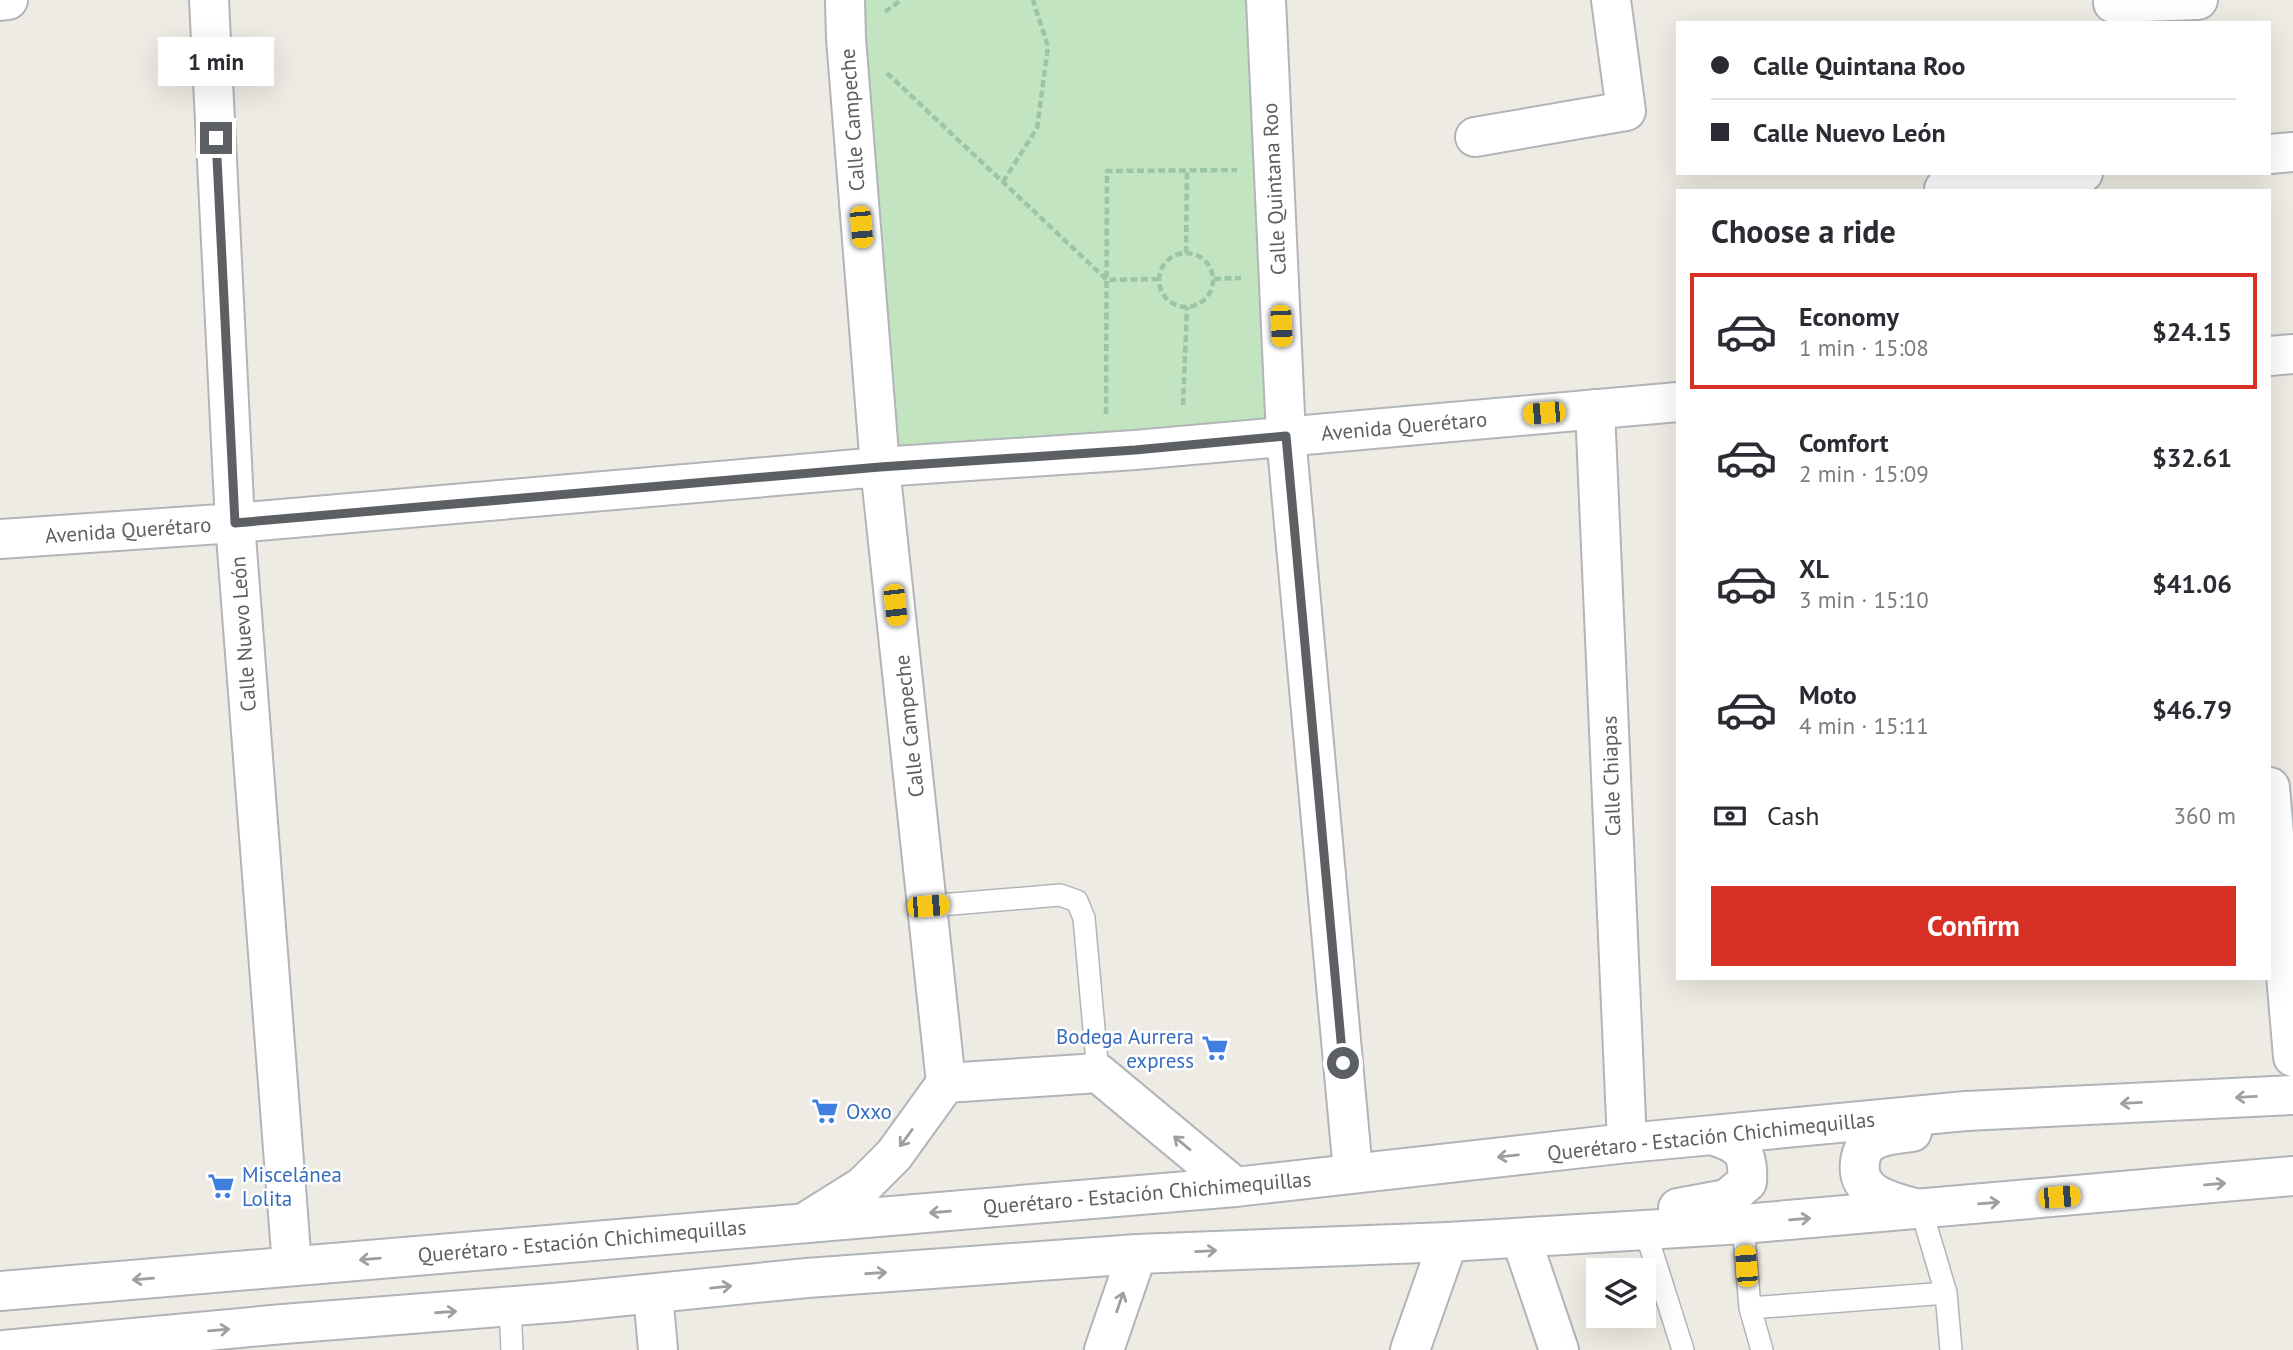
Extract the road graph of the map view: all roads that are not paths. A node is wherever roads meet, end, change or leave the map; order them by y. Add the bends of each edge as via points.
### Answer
1 (8, 0) edge
2 (209, 0) edge
3 (845, 0) edge
4 (1266, 0) edge
5 (1611, 0) edge
6 (2198, 0) edge
7 (0, 1) edge
8 (2115, 9) edge
9 (1475, 137) dead end
10 (2293, 152) edge
11 (2271, 154) edge
12 (2066, 175) edge
13 (1944, 189) edge
14 (2293, 354) edge
15 (2271, 356) edge
16 (1676, 402) edge
17 (1595, 409) junction
18 (1286, 436) junction
19 (880, 467) junction
20 (235, 523) junction
21 (0, 539) edge
22 (2271, 799) edge
23 (928, 906) junction
24 (2293, 1057) edge
25 (1098, 1073) junction
26 (946, 1083) junction
27 (2293, 1095) edge
28 (1966, 1111) junction
29 (1715, 1136) junction
30 (1627, 1143) junction
31 (1353, 1172) junction
32 (2293, 1177) edge
33 (1235, 1187) junction
34 (1920, 1209) junction
35 (804, 1223) junction
36 (1743, 1224) junction
37 (1645, 1230) junction
38 (1521, 1238) junction
39 (1448, 1242) junction
40 (1296, 1247) junction
41 (1137, 1254) junction
42 (292, 1266) junction
43 (0, 1291) edge
44 (1946, 1293) junction
45 (653, 1294) junction
46 (510, 1307) junction
47 (1749, 1308) junction
48 (284, 1337) edge
49 (5, 1350) edge
50 (512, 1350) edge
51 (658, 1350) edge
52 (1104, 1350) edge
53 (1410, 1350) edge
54 (1559, 1350) edge
55 (1683, 1350) edge
56 (1762, 1350) edge
57 (1951, 1350) edge

1 - 7 street
2 - 20 street, Calle Nuevo León
3 - 19 street, Calle Campeche
4 - 18 street, Calle Quintana Roo
5 - 9 street via 1626,111
6 - 8 street
10 - 11 street
12 - 13 street
14 - 15 street
16 - 17 street, Avenida Querétaro
17 - 18 street, Avenida Querétaro
17 - 30 street, Calle Chiapas
18 - 19 street, Avenida Querétaro
18 - 31 street, Calle Quintana Roo
19 - 20 street, Avenida Querétaro
19 - 23 street, Calle Campeche
20 - 21 street, Avenida Querétaro
20 - 42 street, Calle Nuevo León
22 - 24 street
23 - 25 lane via 1060,895 1077,901 1084,918
23 - 26 street, Calle Campeche
25 - 26 street
33 -> 25 street
26 -> 35 street via 894,1155 863,1186
27 -> 28 street, Querétaro - Estación Chichimequillas
28 - 29 street, Querétaro - Estación Chichimequillas
28 - 34 street via 1928,1129 1872,1141 1863,1149 1861,1176 1868,1189 1881,1198
29 - 30 street, Querétaro - Estación Chichimequillas
29 - 40 street via 1734,1142 1748,1167 1747,1182 1727,1199 1643,1213
30 -> 31 street, Querétaro - Estación Chichimequillas
31 - 33 street, Querétaro - Estación Chichimequillas
34 -> 32 street
33 -> 35 street, Querétaro - Estación Chichimequillas
36 -> 34 street
34 - 44 lane
35 -> 42 street, Querétaro - Estación Chichimequillas
36 - 37 street
36 - 47 lane
37 - 38 street
37 - 55 lane
38 - 39 street
38 - 54 street
39 - 40 street
39 - 53 street
41 -> 40 street
45 -> 41 street
52 -> 41 street
42 -> 43 street, Querétaro - Estación Chichimequillas
44 - 47 lane
44 - 57 lane
45 - 46 street
45 - 51 street
48 -> 46 street
46 - 50 lane
47 - 56 lane
49 -> 48 street

